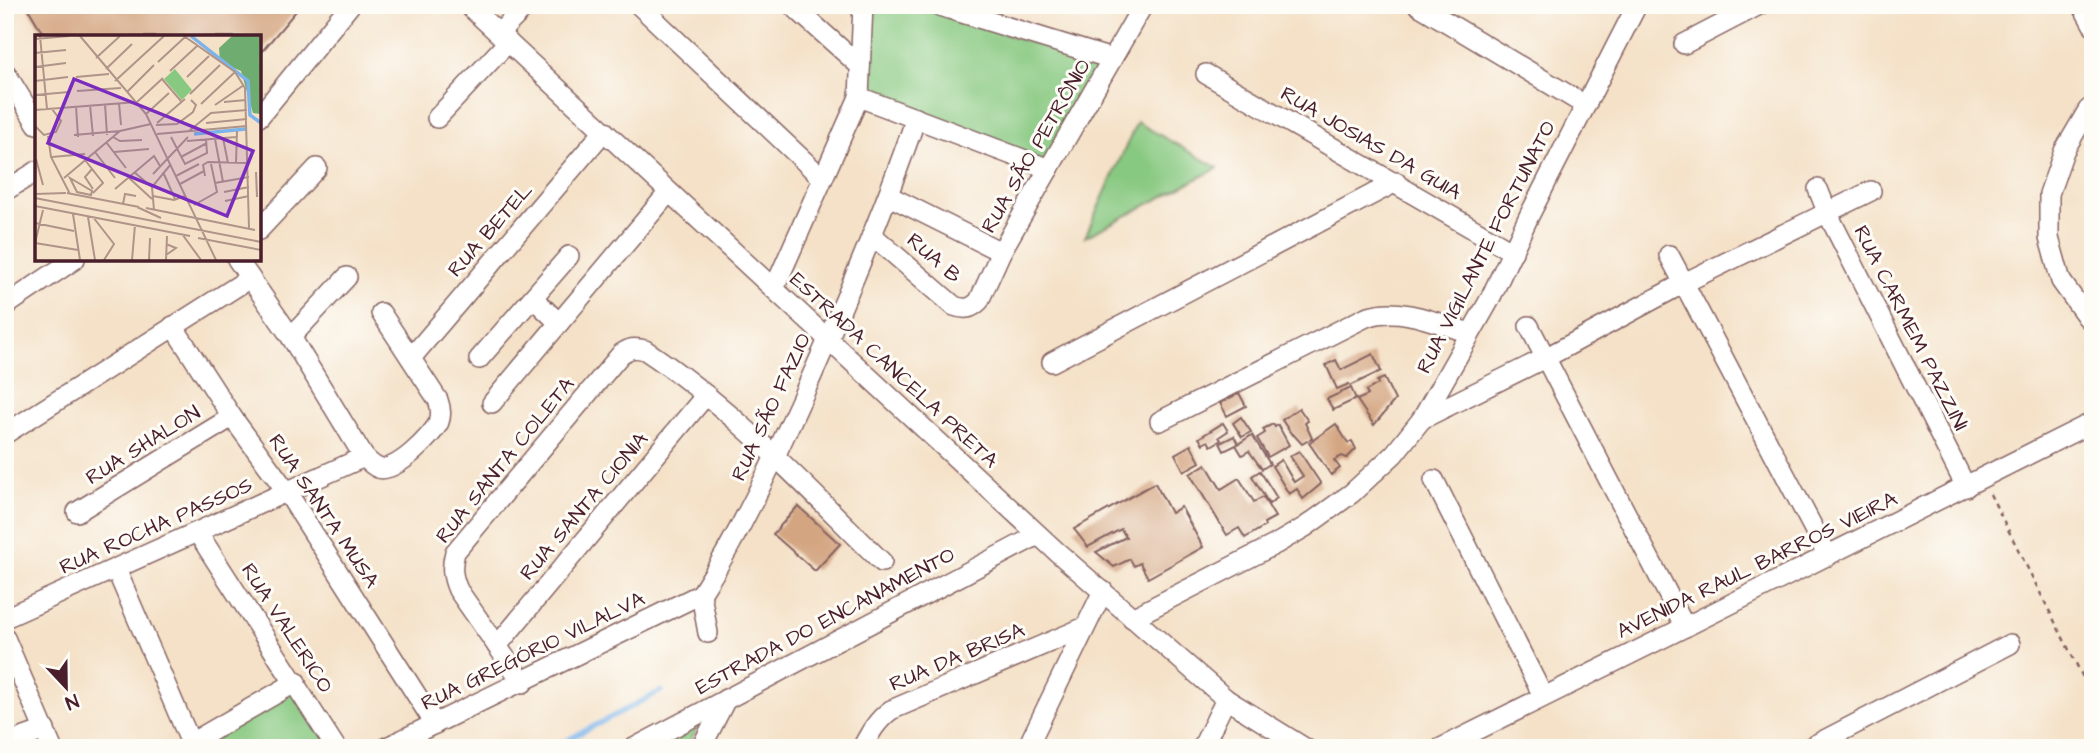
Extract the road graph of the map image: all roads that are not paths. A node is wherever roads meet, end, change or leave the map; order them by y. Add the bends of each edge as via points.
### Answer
1 (350, 5) edge
2 (468, 5) edge
3 (527, 5) edge
4 (639, 5) edge
5 (792, 5) edge
6 (863, 5) edge
7 (936, 5) edge
8 (1143, 5) edge
9 (1418, 5) edge
10 (1637, 5) edge
11 (1759, 5) edge
12 (2082, 5) edge
13 (2093, 25) edge
14 (503, 37) junction
15 (1684, 44) dead end
16 (1112, 59) junction
17 (860, 66) junction
18 (5, 72) edge
19 (1206, 74) dead end
20 (859, 97) junction
21 (1584, 105) junction
22 (2093, 106) edge
23 (261, 115) edge
24 (437, 118) dead end
25 (916, 118) junction
26 (35, 121) edge
27 (604, 131) junction
28 (317, 168) dead end
29 (1049, 169) junction
30 (35, 172) edge
31 (822, 178) junction
32 (1396, 182) junction
33 (1818, 189) dead end
34 (5, 191) edge
35 (1871, 191) dead end
36 (669, 192) junction
37 (889, 196) junction
38 (1828, 214) junction
39 (261, 228) edge
40 (872, 235) junction
41 (1001, 252) junction
42 (1513, 252) junction
43 (1669, 255) dead end
44 (569, 256) dead end
45 (72, 261) edge
46 (238, 261) edge
47 (347, 277) dead end
48 (250, 278) junction
49 (1684, 283) junction
50 (774, 289) junction
51 (533, 298) junction
52 (5, 306) edge
53 (969, 309) joint
54 (381, 313) dead end
55 (2093, 322) edge
56 (559, 323) junction
57 (173, 326) junction
58 (1529, 326) dead end
59 (1470, 334) junction
60 (291, 337) junction
61 (828, 340) junction
62 (1547, 357) junction
63 (411, 358) junction
64 (480, 359) dead end
65 (1052, 362) dead end
66 (706, 395) junction
67 (492, 403) dead end
68 (232, 417) junction
69 (1422, 419) junction
70 (1160, 421) dead end
71 (2093, 422) edge
72 (5, 434) edge
73 (364, 457) junction
74 (775, 457) junction
75 (1434, 480) dead end
76 (1974, 483) junction
77 (287, 492) junction
78 (77, 512) dead end
79 (198, 533) junction
80 (1038, 535) junction
81 (1828, 556) junction
82 (882, 562) dead end
83 (116, 569) junction
84 (1103, 591) junction
85 (701, 594) junction
86 (5, 618) edge
87 (1132, 618) junction
88 (1086, 627) junction
89 (1685, 627) junction
90 (708, 633) dead end
91 (5, 638) edge
92 (2011, 644) dead end
93 (497, 646) junction
94 (296, 682) junction
95 (523, 683) junction
96 (1543, 696) junction
97 (726, 699) junction
98 (1226, 699) junction
99 (435, 724) junction
100 (48, 739) edge
101 (1465, 741) edge
102 (5, 744) edge
103 (192, 745) edge
104 (336, 748) edge
105 (385, 748) edge
106 (634, 748) edge
107 (701, 748) edge
108 (862, 748) edge
109 (1027, 748) edge
110 (1202, 748) edge
111 (1305, 748) edge
112 (1441, 748) edge
113 (1809, 748) edge

1 - 23 street
2 - 14 street, ESTRADA CANCELA PRETA
3 - 14 street
4 - 31 street
5 - 17 street
6 - 17 street
7 - 16 street
8 - 16 street, RUA SÃO PETRÔNIO
9 - 21 street
10 - 21 street, RUA VIGILANTE FORTUNATO
11 - 15 street
12 - 13 street
14 - 24 street
14 - 27 street, ESTRADA CANCELA PRETA
16 - 29 street, RUA SÃO PETRÔNIO
17 - 20 street
18 - 26 street
19 - 32 street, RUA JOSIAS DA GUIA
20 - 25 street
20 - 31 street
21 - 42 street, RUA VIGILANTE FORTUNATO
22 - 55 street via 2064,151 2049,194 2049,238 2062,281
25 - 29 street
25 - 37 street, RUA SÃO FAZIO
27 - 36 street, ESTRADA CANCELA PRETA
27 - 63 street, RUA BETEL
28 - 39 street
29 - 41 street, RUA SÃO PETRÔNIO
30 - 34 street
31 - 50 street
32 - 42 street, RUA JOSIAS DA GUIA
32 - 65 street
33 - 38 street, RUA CARMEM PAZZINI
35 - 38 street
36 - 50 street, ESTRADA CANCELA PRETA
36 - 56 street
37 - 40 street, RUA SÃO FAZIO
37 - 41 street
38 - 49 street
38 - 76 street, RUA CARMEM PAZZINI
40 - 53 street, RUA B via 954,306
40 - 61 street, RUA SÃO FAZIO
41 - 53 street, RUA SÃO PETRÔNIO via 979,300
42 - 59 street, RUA VIGILANTE FORTUNATO
43 - 49 street
44 - 51 street
45 - 52 street
46 - 48 street
47 - 60 street
48 - 57 street
48 - 60 street
49 - 62 street
49 - 81 street
50 - 61 street, ESTRADA CANCELA PRETA
51 - 56 street
51 - 64 street
54 - 63 street
56 - 67 street
57 - 68 street, RUA SANTA MUSA
57 - 72 street
58 - 62 street
59 - 69 street, RUA VIGILANTE FORTUNATO
59 - 70 street via 1404,313 1378,313
60 - 73 street
61 - 74 street, RUA SÃO FAZIO
61 - 80 street, ESTRADA CANCELA PRETA
62 - 69 street
62 - 89 street
63 - 73 street via 438,400 442,410 439,421 402,461 387,469 376,468
66 - 74 street
66 - 93 street, RUA SANTA CIONIA
66 - 93 street, RUA SANTA COLETA via 645,350 635,348 621,354 455,552 452,577
68 - 77 street, RUA SANTA MUSA
68 - 78 street, RUA SHALON
69 - 87 street, RUA VIGILANTE FORTUNATO via 1386,462 1305,527
71 - 76 street, AVENIDA RAUL BARROS VIEIRA
73 - 77 street, RUA ROCHA PASSOS
74 - 82 street
74 - 85 street, RUA SÃO FAZIO
75 - 96 street
76 - 81 street, AVENIDA RAUL BARROS VIEIRA
77 - 79 street, RUA ROCHA PASSOS
77 - 99 street, RUA SANTA MUSA
79 - 83 street, RUA ROCHA PASSOS
79 - 94 street, RUA VALERICO
80 - 84 street, ESTRADA CANCELA PRETA
80 - 97 street, ESTRADA DO ENCANAMENTO
81 - 89 street, AVENIDA RAUL BARROS VIEIRA
83 - 86 street, RUA ROCHA PASSOS
83 - 103 street
84 - 87 street, ESTRADA CANCELA PRETA
84 - 88 street
85 - 90 street
85 - 95 street, RUA GREGÓRIO VILALVA
87 - 98 street, ESTRADA CANCELA PRETA
88 - 108 street, RUA DA BRISA via 891,710 882,716
88 - 109 street
89 - 96 street, AVENIDA RAUL BARROS VIEIRA
91 - 100 street
92 - 113 street
93 - 95 street, RUA SANTA COLETA
94 - 103 street
94 - 104 street, RUA VALERICO
95 - 99 street, RUA GREGÓRIO VILALVA
96 - 101 street, AVENIDA RAUL BARROS VIEIRA
97 - 106 street, ESTRADA DO ENCANAMENTO
97 - 107 street
98 - 110 street
98 - 111 street, ESTRADA CANCELA PRETA
99 - 105 street, RUA GREGÓRIO VILALVA
100 - 102 street
101 - 112 street, AVENIDA RAUL BARROS VIEIRA

